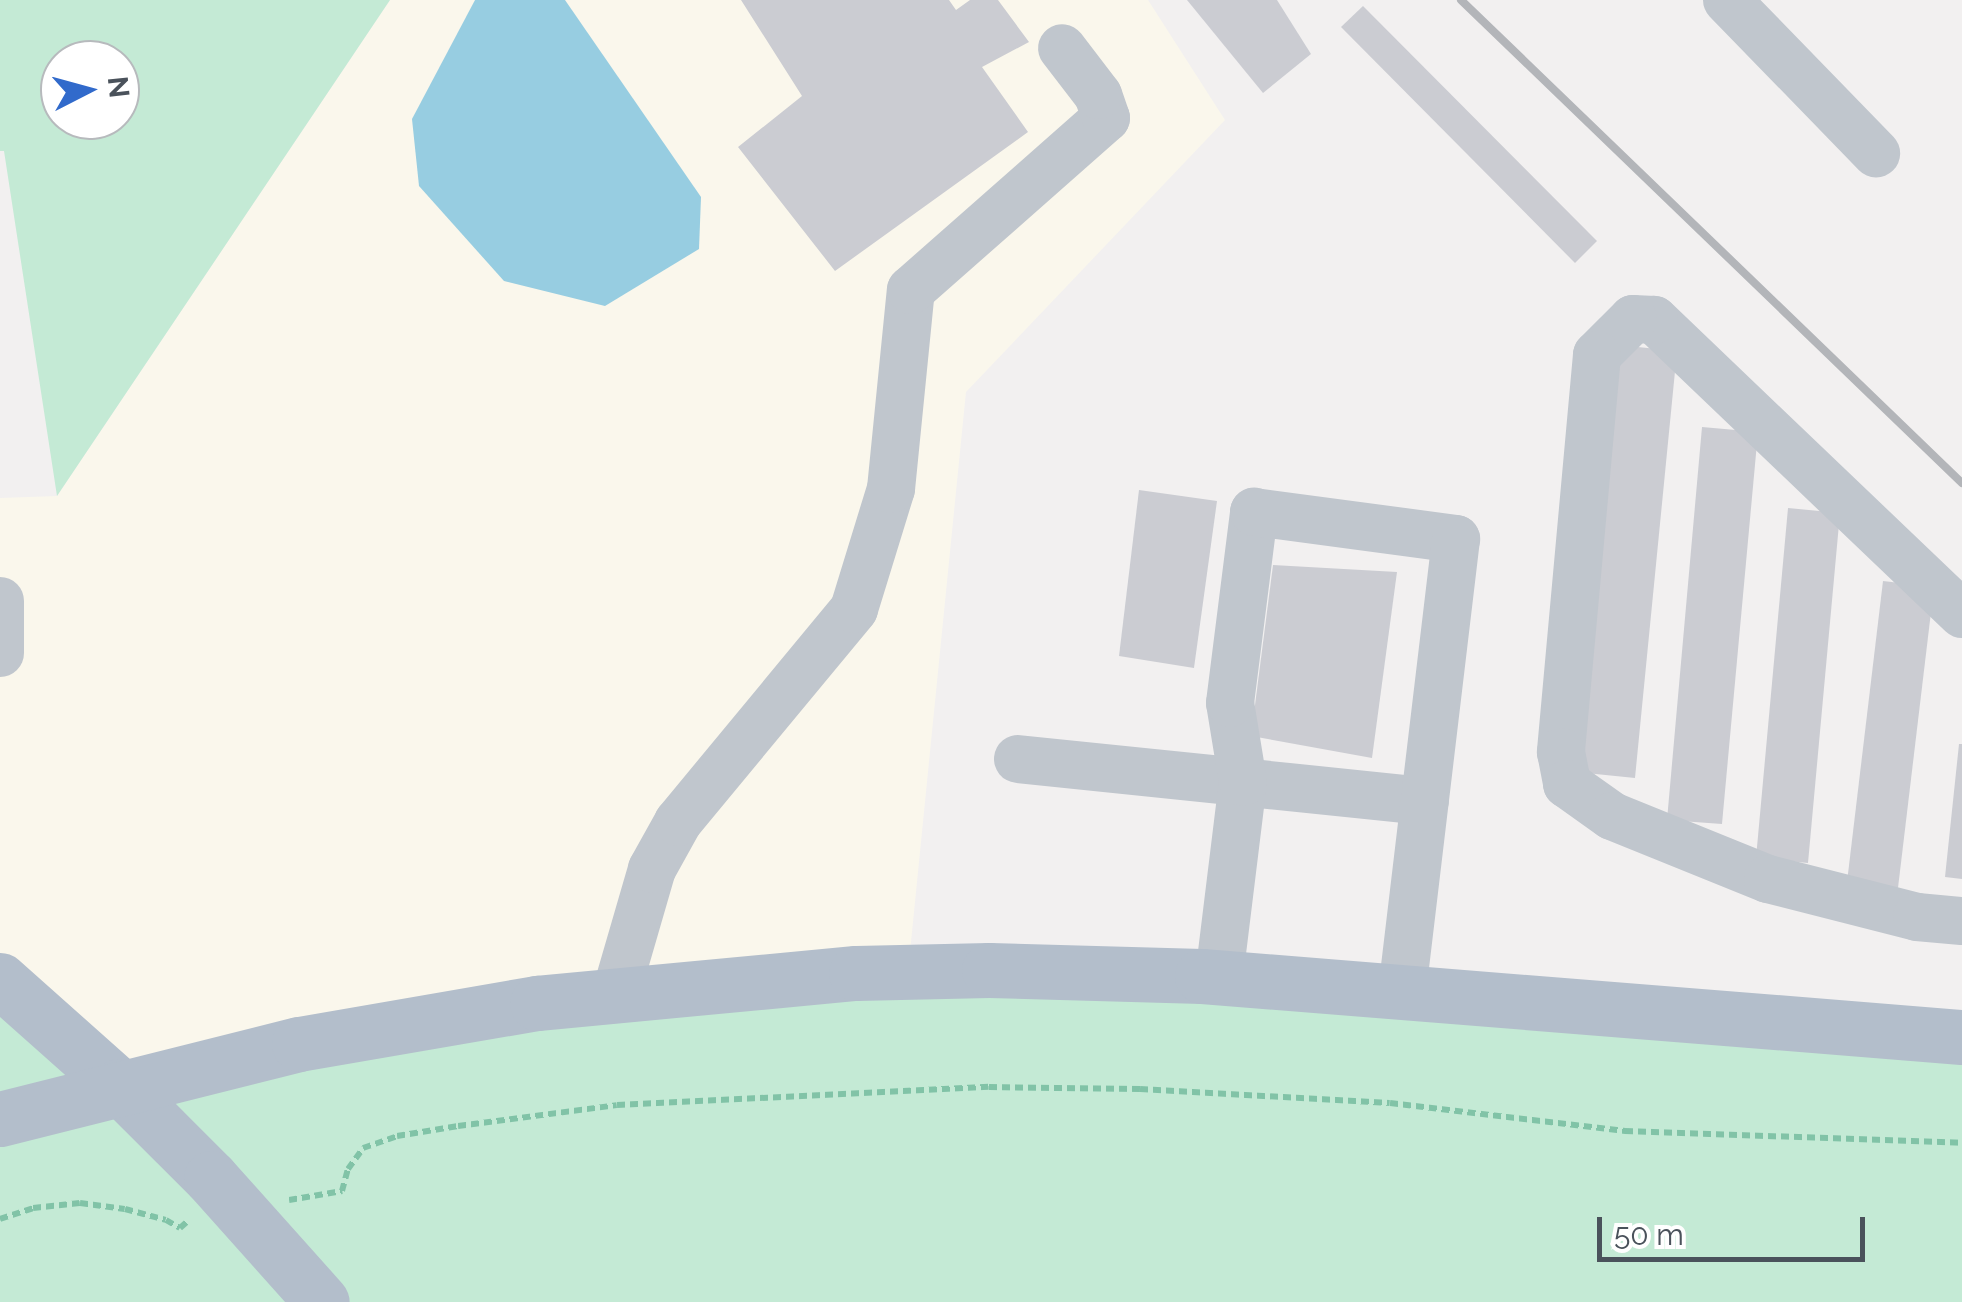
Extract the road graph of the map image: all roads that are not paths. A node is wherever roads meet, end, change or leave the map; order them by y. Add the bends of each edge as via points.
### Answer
1 (1727, 0) edge
2 (1062, 48) dead end
3 (1876, 153) dead end
4 (0, 601) edge
5 (1962, 614) edge
6 (0, 653) edge
7 (1018, 760) dead end
8 (1244, 782) junction
9 (1424, 802) junction
10 (1962, 921) edge
11 (1219, 977) junction
12 (0, 980) edge
13 (1402, 991) junction
14 (616, 993) junction
15 (1961, 1029) edge
16 (119, 1086) junction
17 (0, 1119) edge
18 (322, 1302) edge

1 - 3 lane
2 - 14 lane via 1098,95 1106,118 910,290 891,489 854,610 678,822 652,869
4 - 6 lane
5 - 10 lane via 1654,320 1634,318 1597,355 1562,752 1566,784 1612,816 1768,879 1917,917
7 - 8 lane
8 - 9 lane
8 - 9 lane via 1230,703 1254,512 1456,539
8 - 11 lane
9 - 13 lane
11 - 13 main road
11 - 14 main road via 936,971
12 - 16 main road
13 - 15 main road
14 - 16 main road via 299,1044
16 - 17 main road
16 - 18 main road

